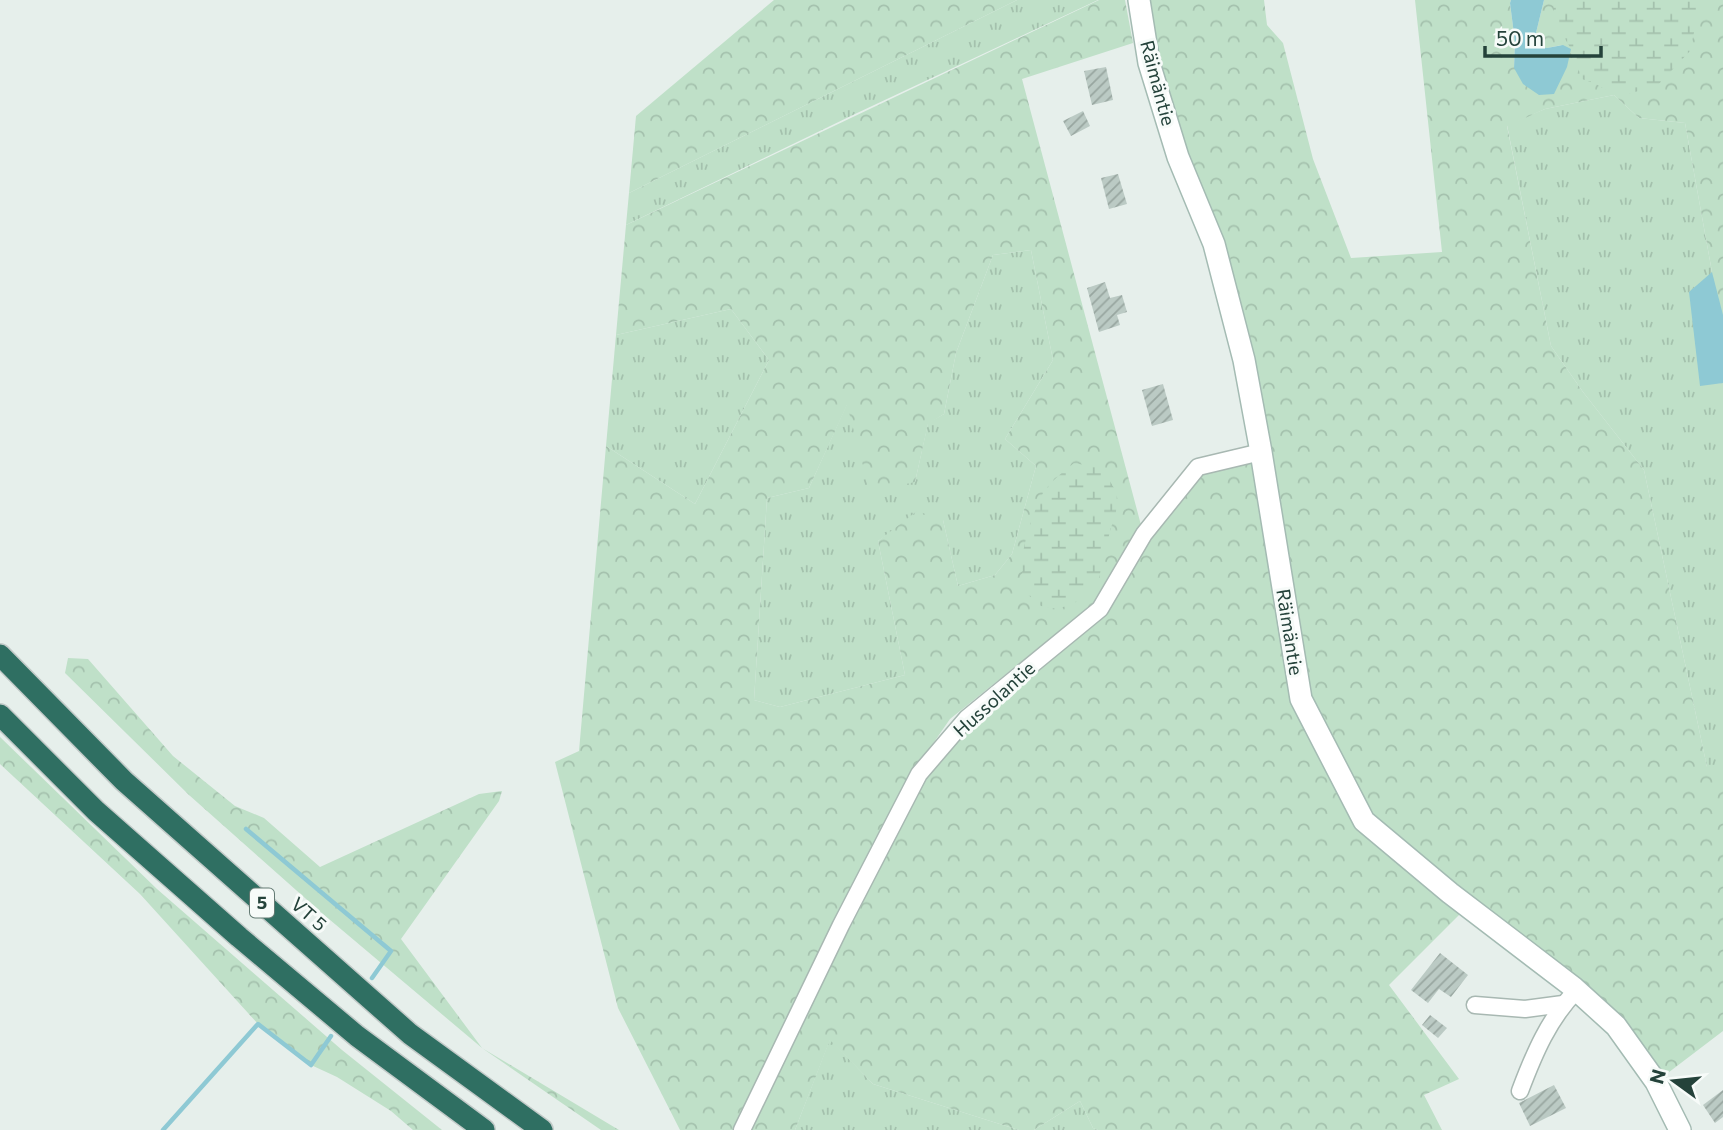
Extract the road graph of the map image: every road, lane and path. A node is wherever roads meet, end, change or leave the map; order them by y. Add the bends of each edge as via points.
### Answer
1 (1139, 0) edge
2 (1261, 452) junction
3 (0, 655) edge
4 (0, 715) edge
5 (1570, 997) junction
6 (1475, 1005) dead end
7 (1520, 1091) dead end
8 (484, 1130) edge
9 (542, 1130) edge
10 (742, 1130) edge
11 (1680, 1130) edge

1 - 2 street, Räimäntie via 1156,86 1178,157 1214,244 1244,360
2 - 5 street, Räimäntie via 1301,699 1364,821
2 - 10 street, Hussolantie via 1198,467 1144,534 1100,608 967,718 919,774
3 - 9 highway, VT 5 / 5 via 124,781 410,1034
4 - 8 highway, 5 via 96,811 239,937 357,1036
5 - 6 street via 1525,1009
5 - 7 street via 1537,1047
5 - 11 street, Räimäntie via 1616,1026 1656,1082

